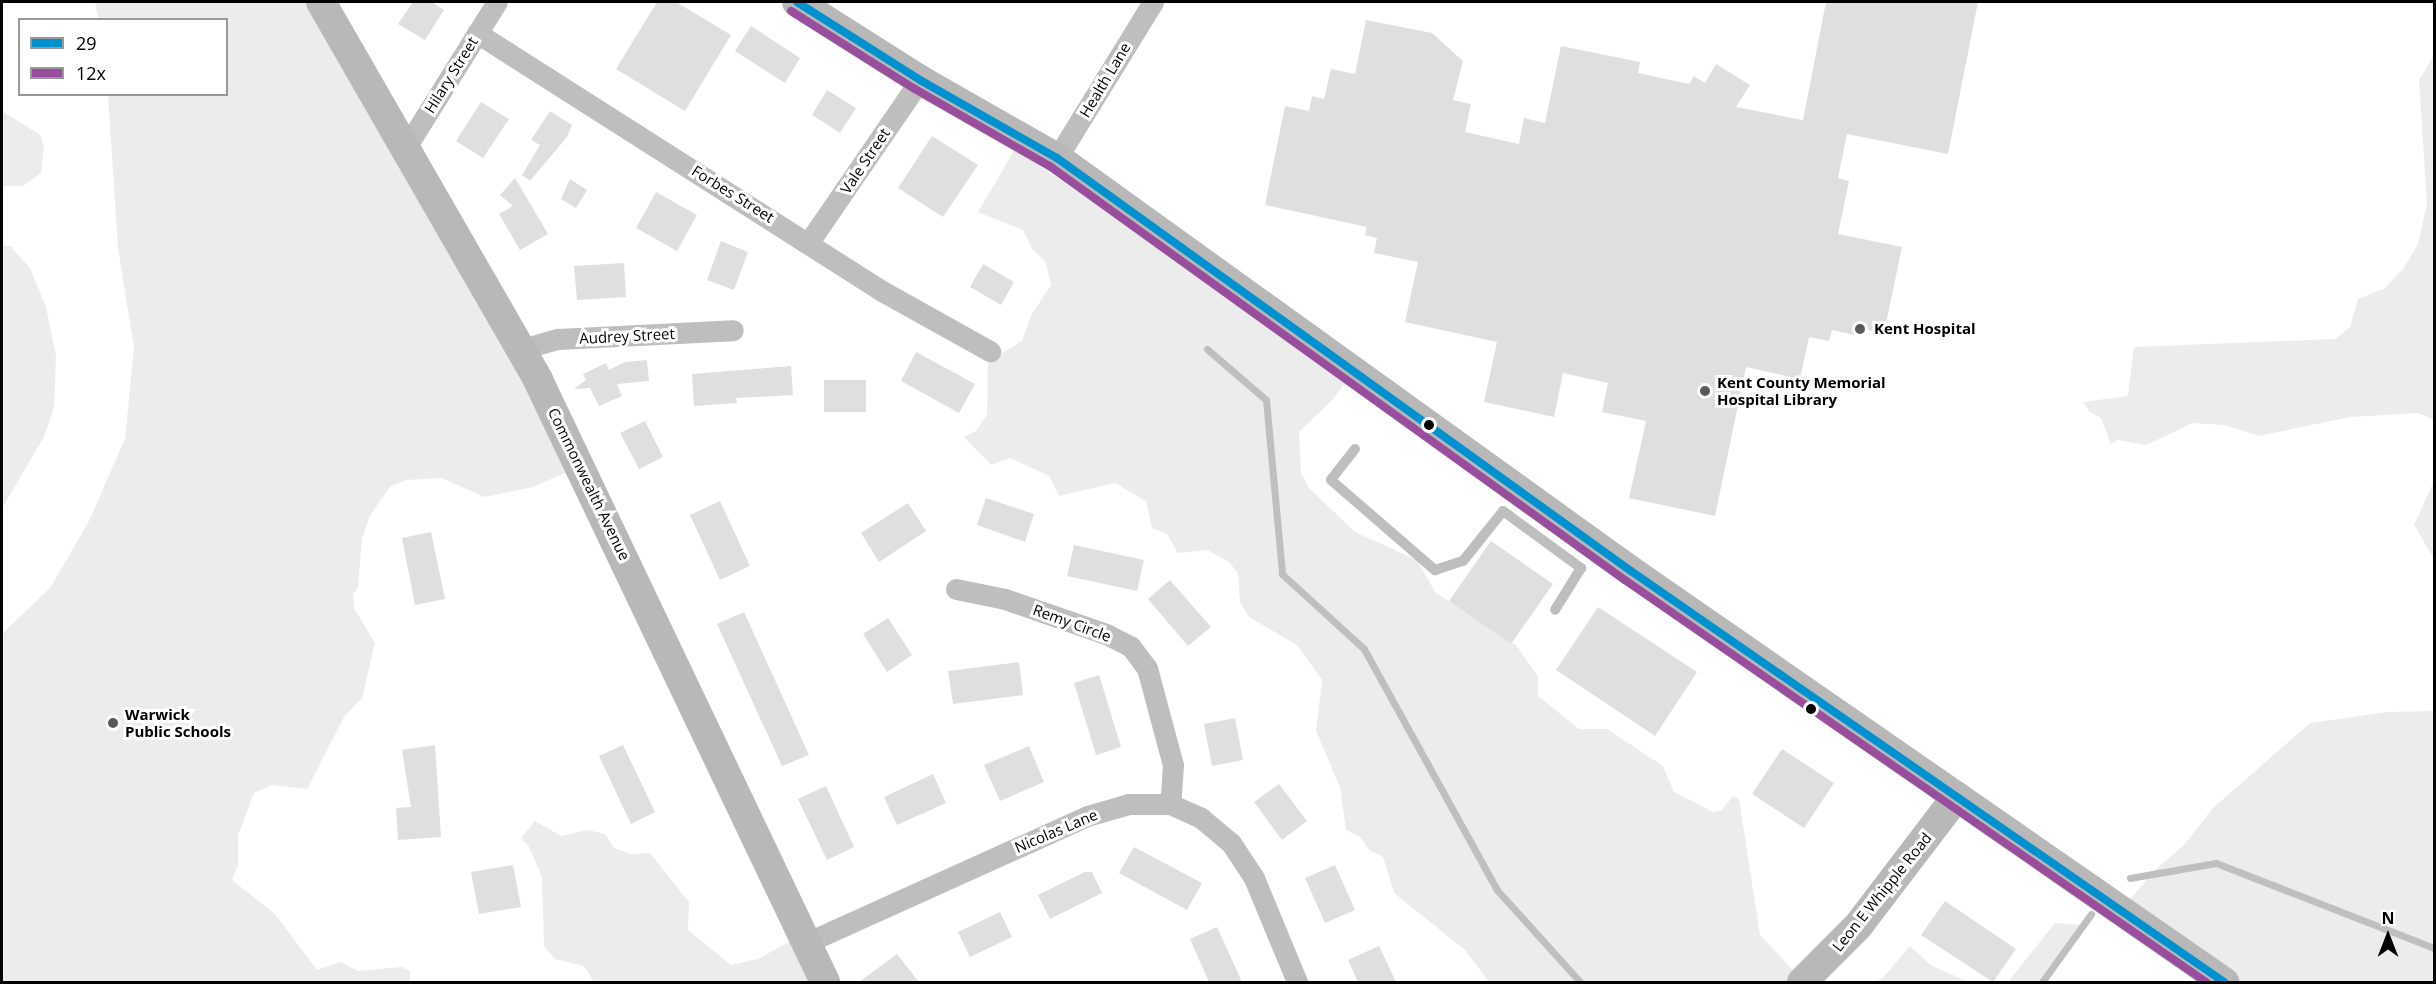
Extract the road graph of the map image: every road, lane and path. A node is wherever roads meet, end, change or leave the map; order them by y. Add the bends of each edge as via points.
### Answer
1 (321, 2) edge
2 (498, 2) edge
3 (797, 2) edge
4 (1153, 2) edge
5 (477, 33) junction
6 (920, 80) junction
7 (405, 148) junction
8 (1057, 158) junction
9 (809, 242) junction
10 (733, 330) dead end
11 (522, 350) junction
12 (990, 351) dead end
13 (1355, 449) dead end
14 (1519, 506) junction
15 (1588, 556) junction
16 (956, 589) dead end
17 (1555, 610) dead end
18 (1957, 796) junction
19 (1170, 804) junction
20 (806, 943) junction
21 (825, 982) edge
22 (1297, 982) edge
23 (1802, 982) edge
24 (2224, 982) edge

1 - 7 main road, Commonwealth Avenue
2 - 5 street, Hilary Street
3 - 6 main road
4 - 8 street, Health Lane
5 - 7 street, Hilary Street
5 - 9 street, Forbes Street
6 - 8 main road
6 - 9 street, Vale Street
7 - 11 main road, Commonwealth Avenue
8 - 14 main road
9 - 12 street, Forbes Street via 930,320
10 - 11 street, Audrey Street via 558,339
11 - 20 main road, Commonwealth Avenue
13 - 14 lane via 1331,480 1435,570 1463,561 1503,511
14 - 15 main road
15 - 17 lane
15 - 18 main road
16 - 19 street, Remy Circle via 1005,599 1106,634 1131,647 1147,668 1173,765
18 - 23 main road, Leon E Whipple Road via 1858,926
18 - 24 main road
19 - 20 street, Nicolas Lane via 1129,804 1087,816
19 - 22 street, Nicolas Lane via 1201,818 1231,843 1254,878
20 - 21 main road, Commonwealth Avenue

